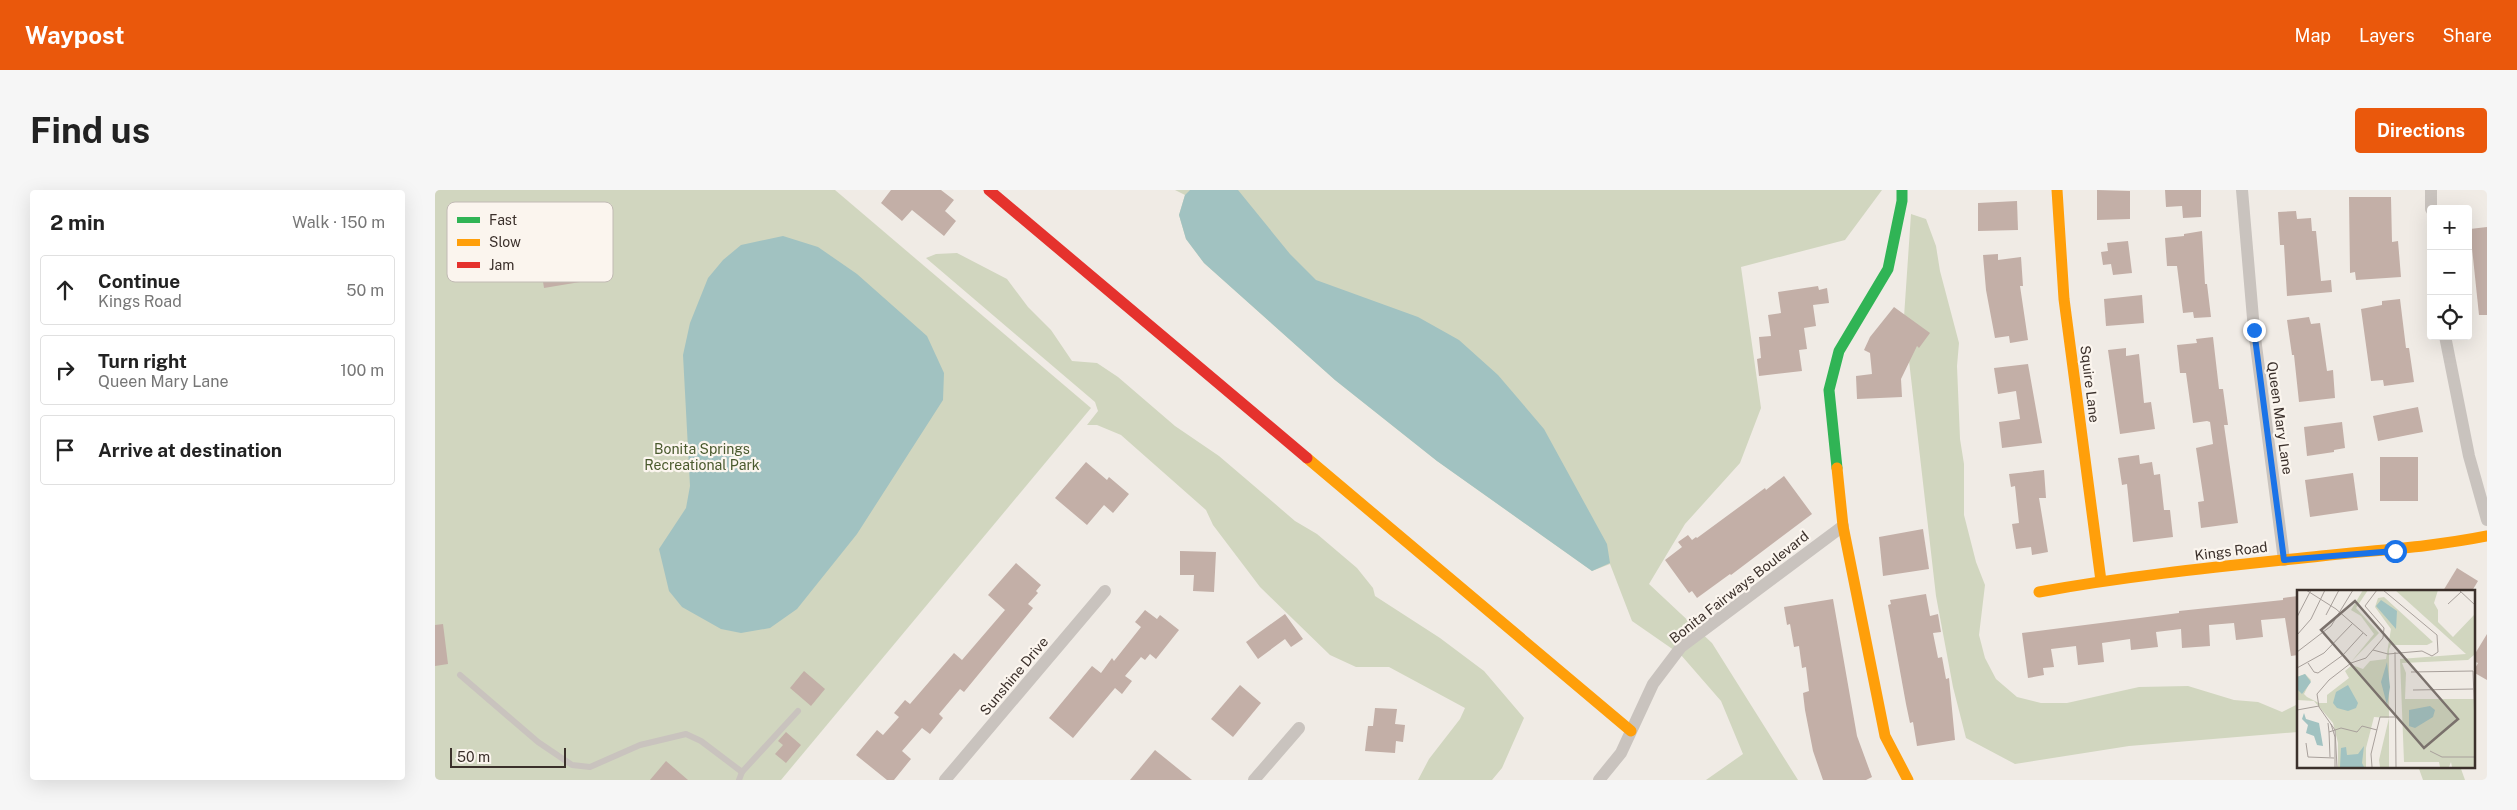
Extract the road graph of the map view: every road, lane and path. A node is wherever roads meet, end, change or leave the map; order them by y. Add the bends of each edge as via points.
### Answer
1 (989, 190) edge
2 (1903, 190) edge
3 (2057, 190) edge
4 (2242, 190) edge
5 (2431, 190) edge
6 (2431, 205) edge
7 (2446, 340) edge
8 (2487, 520) edge
9 (1843, 526) junction
10 (2487, 536) edge
11 (2284, 560) junction
12 (2101, 581) junction
13 (1105, 591) dead end
14 (2039, 592) dead end
15 (460, 675) dead end
16 (798, 711) dead end
17 (1299, 728) dead end
18 (1631, 731) junction
19 (742, 772) junction
20 (739, 780) edge
21 (945, 780) edge
22 (1254, 780) edge
23 (1599, 780) edge
24 (1908, 780) edge

1 - 18 street
2 - 9 street via 1888,269 1839,352 1829,390
3 - 12 street, Squire Lane via 2064,299
4 - 11 street, Queen Mary Lane via 2254,330
5 - 6 street
7 - 8 street via 2467,448
9 - 18 street, Bonita Fairways Boulevard via 1681,647 1653,684
9 - 24 street via 1885,736
10 - 11 street, Kings Road via 2411,549
11 - 12 street, Kings Road
12 - 14 street, Kings Road
13 - 21 street, Sunshine Drive
15 - 19 lane via 538,742 572,765 590,767 640,745 686,734 701,741
16 - 19 lane
17 - 22 street
18 - 23 street, Bonita Fairways Boulevard via 1621,752
19 - 20 lane

